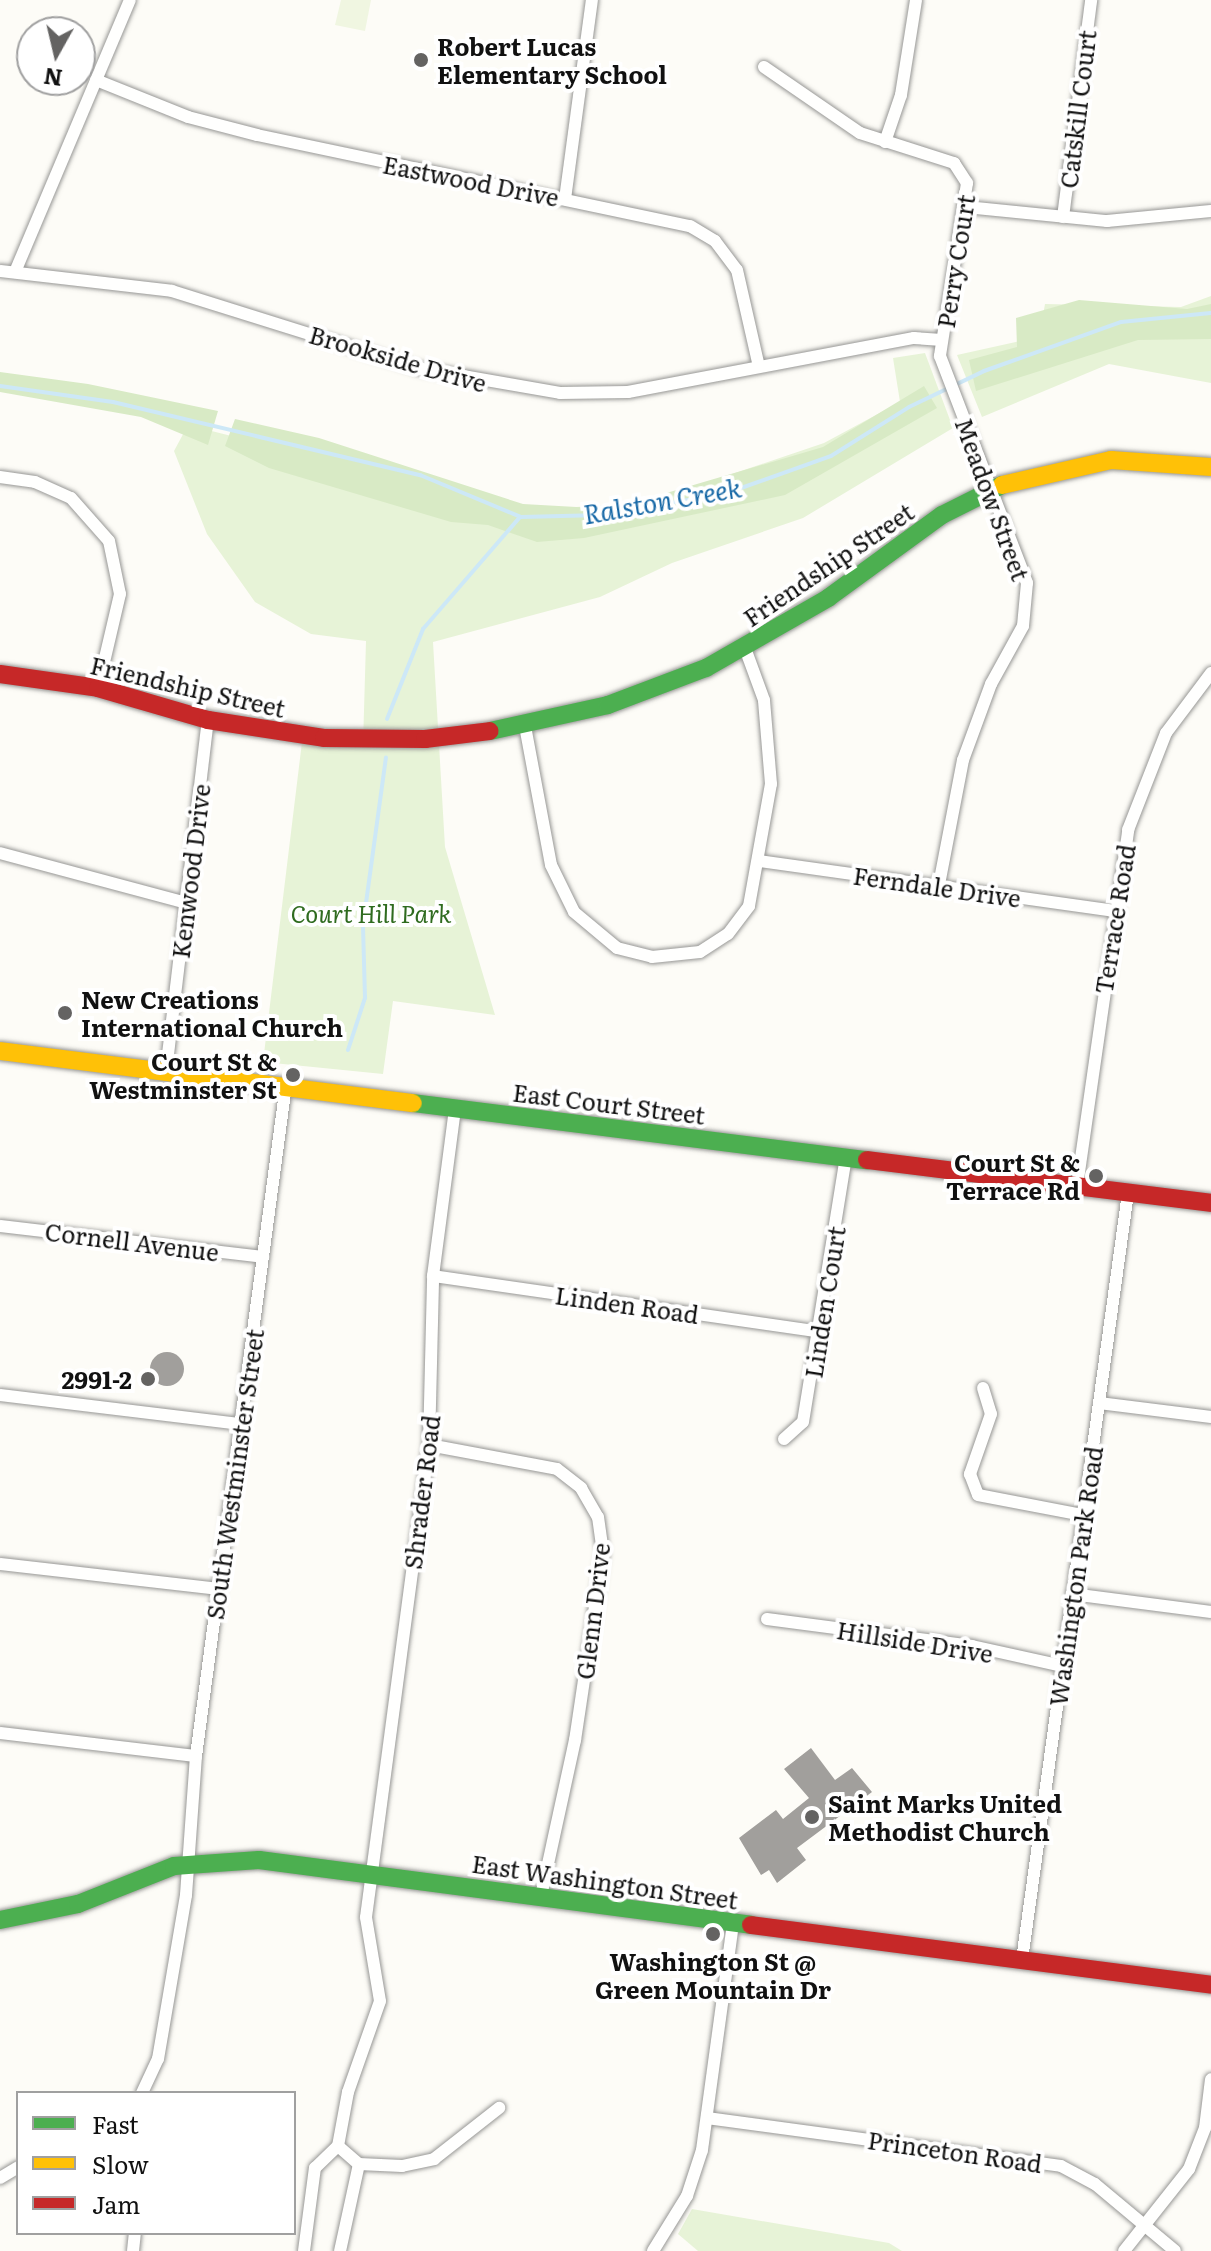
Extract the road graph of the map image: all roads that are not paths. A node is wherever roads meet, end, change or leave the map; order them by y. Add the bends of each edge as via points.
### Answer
1 (130, 0) edge
2 (592, 0) edge
3 (916, 0) edge
4 (1091, 0) edge
5 (764, 67) dead end
6 (96, 80) joint
7 (89, 96) edge
8 (885, 142) junction
9 (565, 199) junction
10 (966, 207) junction
11 (1211, 211) edge
12 (1063, 217) junction
13 (0, 271) edge
14 (15, 272) junction
15 (942, 340) junction
16 (759, 367) junction
17 (1211, 467) edge
18 (0, 477) edge
19 (992, 489) junction
20 (745, 648) junction
21 (1211, 673) edge
22 (0, 674) edge
23 (98, 688) junction
24 (208, 720) junction
25 (525, 726) junction
26 (0, 853) edge
27 (759, 861) junction
28 (939, 885) junction
29 (186, 903) junction
30 (1114, 911) junction
31 (0, 1051) edge
32 (166, 1071) junction
33 (286, 1085) junction
34 (455, 1108) junction
35 (846, 1157) junction
36 (1077, 1186) junction
37 (1128, 1193) junction
38 (1211, 1203) edge
39 (0, 1226) edge
40 (263, 1257) junction
41 (433, 1276) junction
42 (820, 1332) junction
43 (983, 1388) dead end
44 (0, 1395) edge
45 (1099, 1403) junction
46 (1211, 1417) edge
47 (241, 1424) junction
48 (784, 1439) dead end
49 (429, 1445) junction
50 (1083, 1515) junction
51 (0, 1564) edge
52 (218, 1589) junction
53 (1072, 1594) junction
54 (1211, 1612) edge
55 (767, 1619) dead end
56 (1062, 1666) junction
57 (0, 1733) edge
58 (196, 1756) junction
59 (186, 1863) junction
60 (371, 1874) junction
61 (541, 1896) junction
62 (0, 1920) edge
63 (733, 1923) junction
64 (1022, 1960) junction
65 (1211, 1985) edge
66 (1211, 2079) edge
67 (143, 2091) edge
68 (499, 2108) dead end
69 (707, 2118) junction
70 (338, 2146) junction
71 (359, 2164) junction
72 (1145, 2226) junction
73 (304, 2251) edge
74 (340, 2251) edge
75 (653, 2251) edge
76 (1124, 2251) edge
77 (1175, 2251) edge

1 - 6 street
2 - 9 street
3 - 8 street via 901,95
4 - 12 street, Catskill Court
5 - 8 street, Perry Court via 860,133
6 - 9 street, Eastwood Drive via 229,128
7 - 14 street
8 - 10 street, Perry Court via 954,163 965,175
9 - 16 street, Eastwood Drive via 673,221 715,241 742,284
10 - 12 street, Catskill Court
10 - 15 street, Perry Court
11 - 12 street, Catskill Court via 1143,220
13 - 14 street, Brookside Drive
14 - 16 street, Brookside Drive via 172,291 417,368 521,390 618,393
15 - 16 street, Brookside Drive via 914,338
15 - 19 street, Meadow Street via 945,370
17 - 19 street, Friendship Street via 1111,460 1038,472
18 - 23 street via 35,482 71,498 109,541 120,594
19 - 20 street, Friendship Street
19 - 28 street, Meadow Street via 1024,569 1026,617 963,760
20 - 25 street, Friendship Street via 670,683
20 - 27 street via 772,743
21 - 30 street, Terrace Road via 1148,768 1128,830
22 - 23 street, Friendship Street
23 - 24 street, Friendship Street
24 - 25 street, Friendship Street via 365,740
24 - 29 street, Kenwood Drive
25 - 27 street via 555,879 574,912 617,948 676,958 720,941 749,906
26 - 29 street
27 - 28 street, Ferndale Drive
28 - 30 street, Ferndale Drive
29 - 32 street, Kenwood Drive
30 - 36 street, Terrace Road
31 - 32 street, East Court Street
32 - 33 street, East Court Street
33 - 34 street, East Court Street
33 - 40 street, South Westminster Street
34 - 35 street, East Court Street
34 - 41 street, Shrader Road
35 - 36 street, East Court Street
35 - 42 street, Linden Court
36 - 37 street, East Court Street
37 - 38 street, East Court Street
37 - 45 street, Washington Park Road
39 - 40 street, Cornell Avenue
40 - 47 street, South Westminster Street
41 - 42 street, Linden Road
41 - 49 street, Shrader Road
42 - 48 street, Linden Court via 803,1422
43 - 50 street via 991,1414 970,1474 978,1495
44 - 47 street
45 - 46 street
45 - 50 street, Washington Park Road
47 - 52 street, South Westminster Street
49 - 60 street, Shrader Road
49 - 61 street, Glenn Drive via 557,1469 592,1503 602,1534 575,1740
50 - 53 street, Washington Park Road
51 - 52 street
52 - 58 street, South Westminster Street
53 - 54 street
53 - 56 street, Washington Park Road
55 - 56 street, Hillside Drive via 972,1646
56 - 64 street, Washington Park Road
57 - 58 street
58 - 59 street, South Westminster Street
59 - 60 street, East Washington Street via 259,1860
59 - 62 street, East Washington Street via 53,1912
59 - 67 street, South Westminster Street via 161,2044
60 - 61 street, East Washington Street
60 - 70 street, Shrader Road via 366,1928 380,2001 348,2092
61 - 63 street, East Washington Street
63 - 64 street, East Washington Street
63 - 69 street
64 - 65 street, East Washington Street
66 - 72 street via 1198,2149 1178,2188
68 - 71 street via 434,2159 402,2166
69 - 72 street, Princeton Road via 1061,2166 1095,2184
69 - 75 street via 687,2196
70 - 71 street
70 - 73 street via 315,2168
71 - 74 street
72 - 76 street
72 - 77 street, Princeton Road

